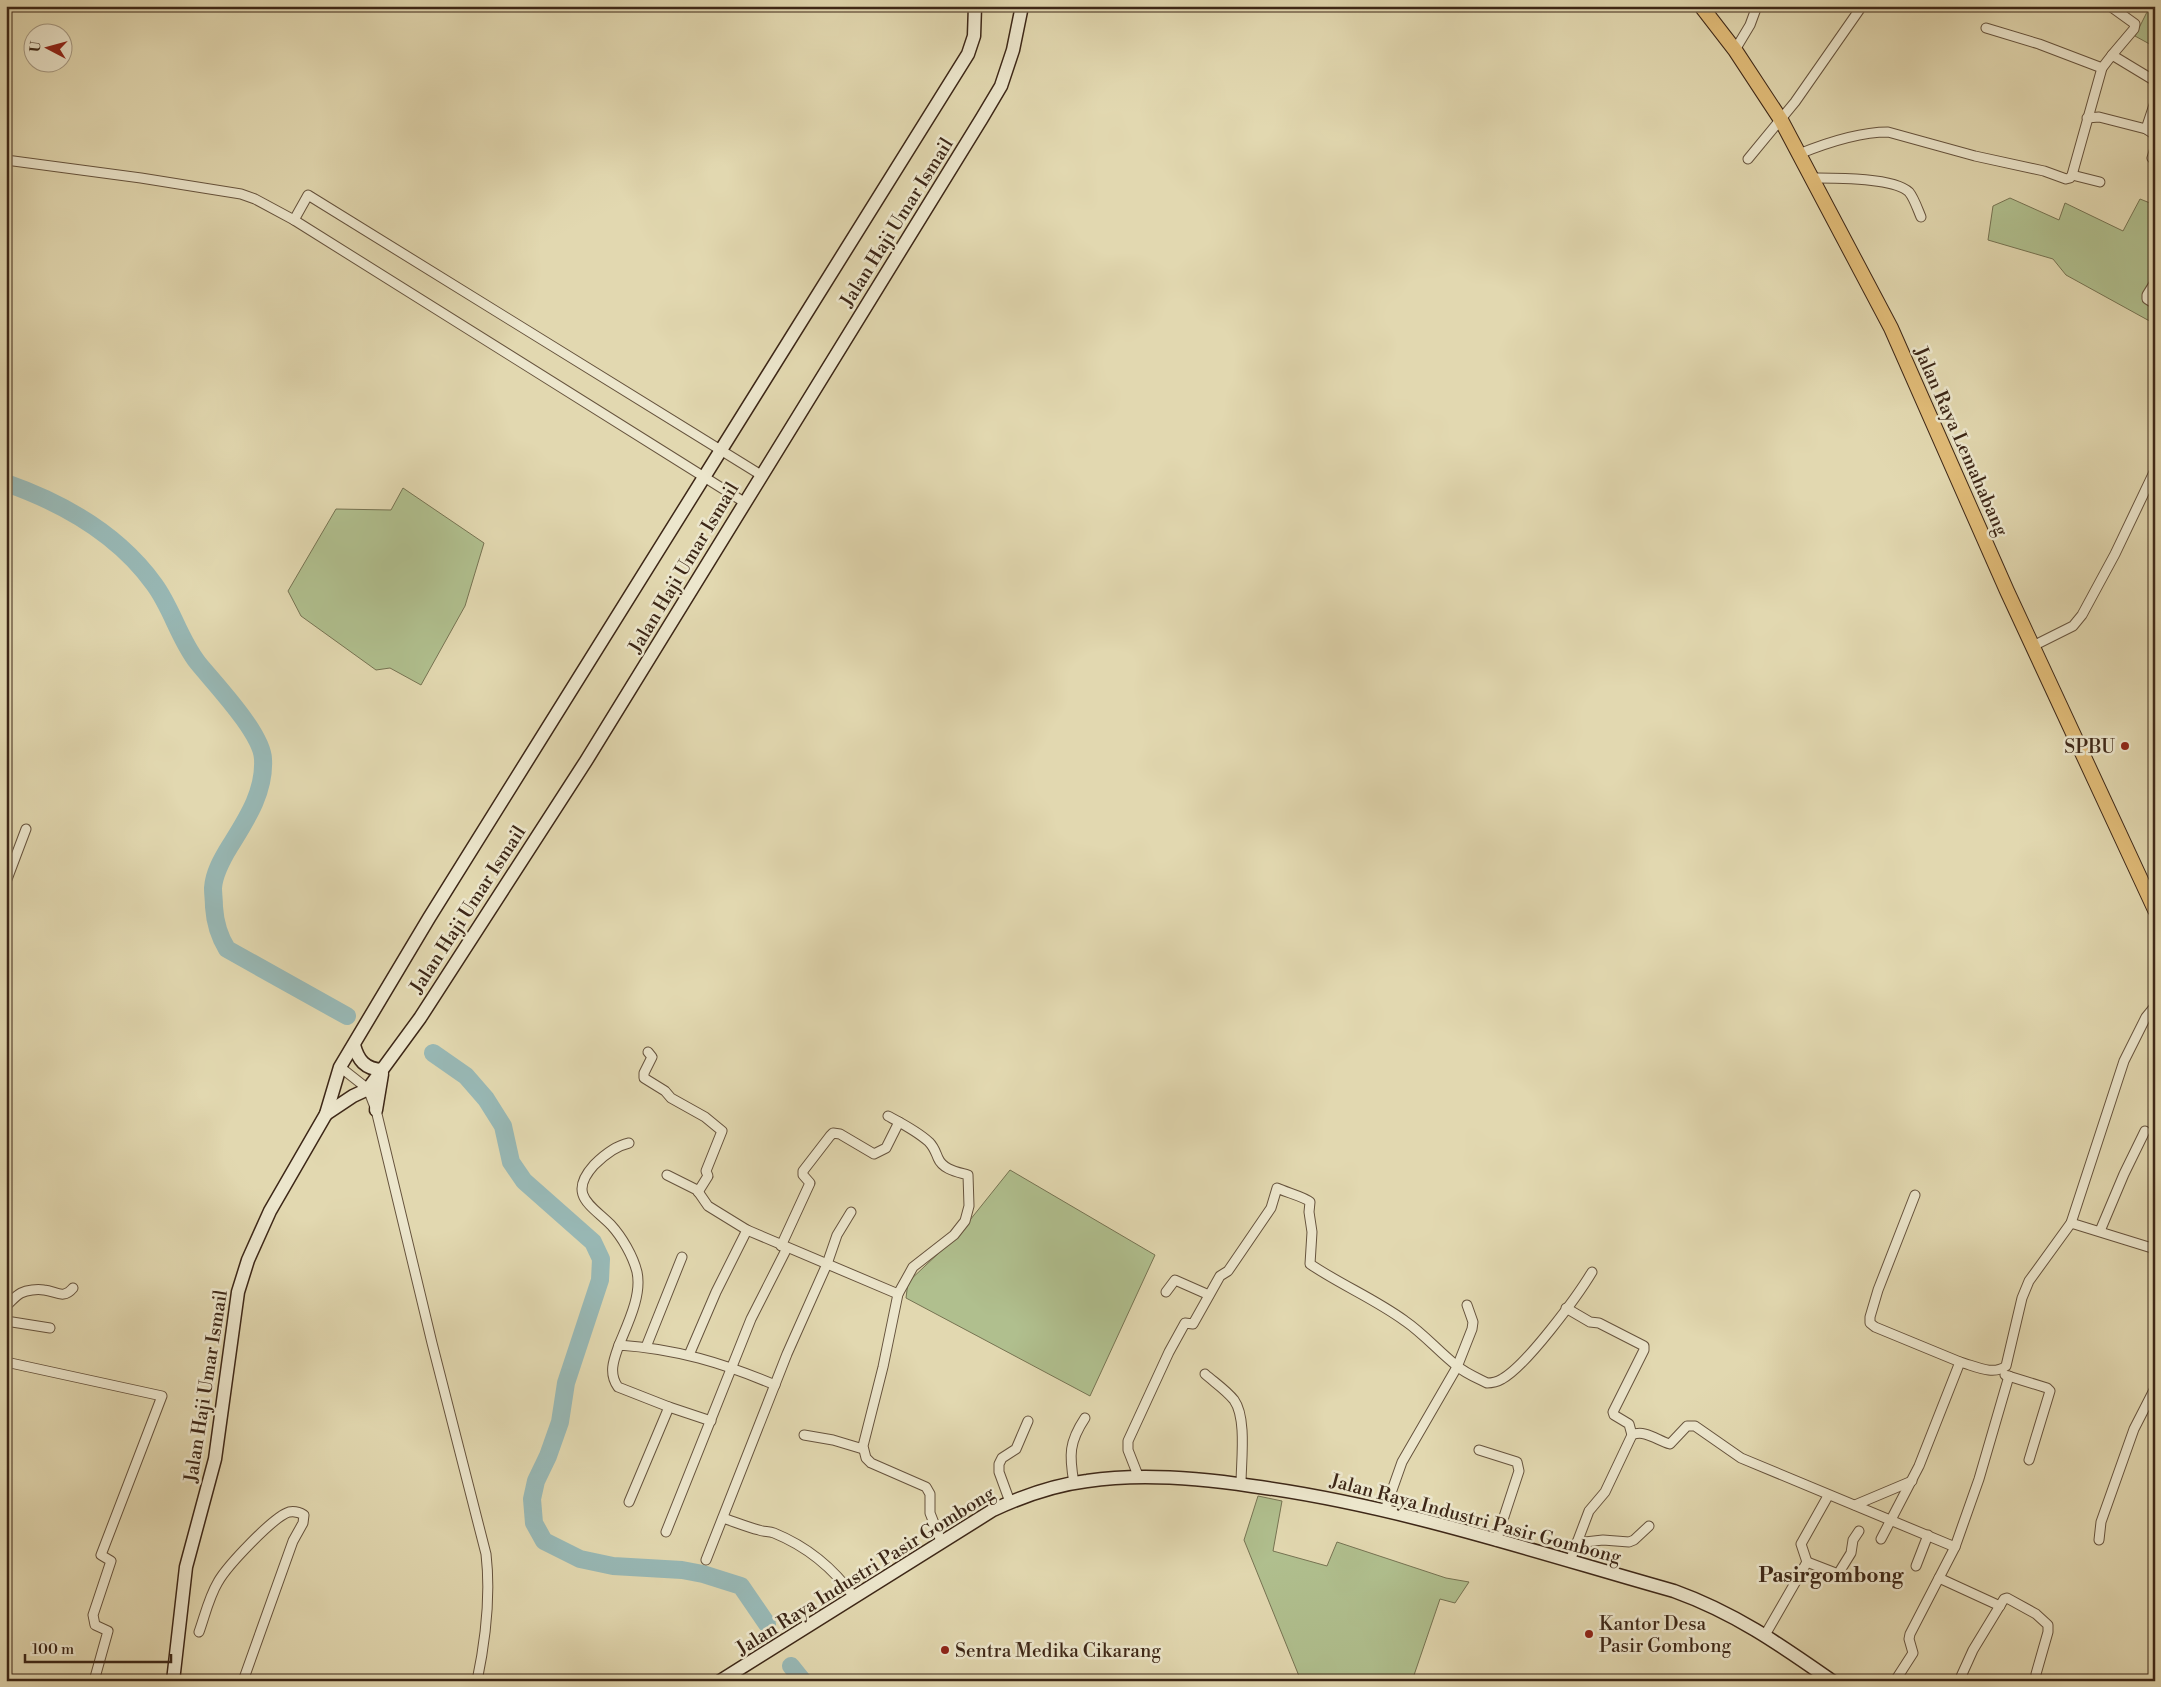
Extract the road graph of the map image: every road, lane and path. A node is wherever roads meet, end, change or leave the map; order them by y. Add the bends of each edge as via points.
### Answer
1 (975, 6) edge
2 (1022, 6) edge
3 (1701, 6) edge
4 (1757, 6) edge
5 (1862, 6) edge
6 (2110, 6) edge
7 (1986, 28) dead end
8 (1735, 50) junction
9 (2112, 55) junction
10 (2102, 68) junction
11 (2155, 80) edge
12 (2155, 102) edge
13 (2087, 118) junction
14 (1781, 120) junction
15 (2146, 129) junction
16 (2155, 135) edge
17 (2155, 148) edge
18 (1799, 154) junction
19 (1748, 158) dead end
20 (6, 160) edge
21 (2155, 160) edge
22 (2072, 175) junction
23 (1812, 178) junction
24 (2100, 182) dead end
25 (1922, 217) dead end
26 (294, 220) junction
27 (2155, 282) edge
28 (2155, 304) edge
29 (721, 451) junction
30 (2155, 470) edge
31 (761, 475) junction
32 (705, 477) junction
33 (744, 502) junction
34 (2033, 646) junction
35 (26, 829) dead end
36 (6, 882) edge
37 (2155, 910) edge
38 (2155, 1006) edge
39 (355, 1042) junction
40 (648, 1052) dead end
41 (385, 1066) junction
42 (340, 1067) junction
43 (368, 1089) junction
44 (376, 1110) junction
45 (326, 1114) junction
46 (888, 1116) dead end
47 (899, 1122) junction
48 (2145, 1131) dead end
49 (629, 1143) dead end
50 (667, 1175) dead end
51 (698, 1192) junction
52 (1915, 1195) dead end
53 (851, 1212) dead end
54 (2071, 1223) junction
55 (747, 1230) junction
56 (2100, 1232) junction
57 (784, 1247) junction
58 (2155, 1249) edge
59 (682, 1257) dead end
60 (827, 1264) junction
61 (1592, 1272) dead end
62 (73, 1288) dead end
63 (1166, 1292) dead end
64 (898, 1294) junction
65 (1209, 1295) junction
66 (1467, 1305) dead end
67 (6, 1306) edge
68 (1566, 1308) junction
69 (6, 1321) edge
70 (50, 1328) dead end
71 (620, 1345) junction
72 (646, 1347) junction
73 (689, 1355) junction
74 (6, 1362) edge
75 (1960, 1362) junction
76 (733, 1367) junction
77 (1457, 1367) junction
78 (2001, 1370) junction
79 (1204, 1374) dead end
80 (2009, 1376) junction
81 (775, 1385) junction
82 (2155, 1388) edge
83 (668, 1407) junction
84 (1085, 1418) dead end
85 (711, 1420) junction
86 (1028, 1421) dead end
87 (804, 1435) dead end
88 (1632, 1435) junction
89 (863, 1449) junction
90 (1479, 1450) dead end
91 (2029, 1460) dead end
92 (1139, 1478) junction
93 (1912, 1481) junction
94 (1074, 1483) junction
95 (1241, 1484) junction
96 (1828, 1496) junction
97 (629, 1502) dead end
98 (1010, 1502) junction
99 (1855, 1505) junction
100 (1385, 1510) junction
101 (723, 1518) junction
102 (1892, 1520) junction
103 (1649, 1526) dead end
104 (1859, 1531) dead end
105 (666, 1532) dead end
106 (1928, 1535) junction
107 (1881, 1539) dead end
108 (2099, 1540) dead end
109 (941, 1541) junction
110 (1496, 1541) junction
111 (1576, 1543) junction
112 (1956, 1547) junction
113 (706, 1560) dead end
114 (1570, 1561) junction
115 (1807, 1562) junction
116 (1916, 1566) dead end
117 (1939, 1578) junction
118 (854, 1597) junction
119 (2000, 1606) junction
120 (199, 1632) dead end
121 (1765, 1635) junction
122 (94, 1681) edge
123 (173, 1681) edge
124 (243, 1681) edge
125 (477, 1681) edge
126 (720, 1681) edge
127 (1832, 1681) edge
128 (1895, 1681) edge
129 (1959, 1681) edge
130 (2036, 1681) edge

1 - 29 main road, Jalan Haji Umar Ismail via 974,36 968,54
2 - 31 main road, Jalan Haji Umar Ismail via 1001,86
3 - 8 main road, Jalan Raya Lemahabang
4 - 8 street
5 - 14 street
6 - 9 street via 2135,24
7 - 10 street
8 - 14 main road, Jalan Raya Lemahabang
9 - 10 street
9 - 11 street
10 - 13 street
12 - 15 street
13 - 15 street via 2099,117
13 - 22 street
14 - 18 main road, Jalan Raya Lemahabang
14 - 19 street
15 - 16 street
17 - 21 street via 2152,158
18 - 22 street via 1836,141 1888,132 2066,179
18 - 23 main road, Jalan Raya Lemahabang
20 - 26 street via 241,194
22 - 24 street
23 - 25 street via 1875,180 1895,186 1910,193
23 - 34 main road, Jalan Raya Lemahabang via 1903,352
26 - 29 street via 308,195
26 - 32 street
27 - 28 street via 2146,295
29 - 31 street
29 - 32 main road, Jalan Haji Umar Ismail
30 - 34 street via 2116,554 2082,615 2073,626
31 - 33 main road, Jalan Haji Umar Ismail
32 - 33 street
32 - 39 main road, Jalan Haji Umar Ismail
33 - 41 main road, Jalan Haji Umar Ismail via 586,761 420,1018
34 - 37 main road, Jalan Raya Lemahabang
35 - 36 street
38 - 54 street via 2124,1061
39 - 41 main road via 361,1062 370,1068
39 - 42 main road, Jalan Haji Umar Ismail
40 - 51 street via 652,1057 644,1078 705,1117 722,1132 706,1171 708,1176
41 - 43 main road, Jalan Haji Umar Ismail
41 - 44 main road
42 - 43 street
42 - 45 main road, Jalan Haji Umar Ismail
43 - 44 street
43 - 45 main road, Jalan Haji Umar Ismail
44 - 125 street via 486,1554 488,1618
45 - 123 main road, Jalan Haji Umar Ismail via 270,1211 238,1292 215,1459 190,1544
46 - 47 street
47 - 57 street via 886,1148 874,1154 840,1134 830,1136 803,1171 810,1183
47 - 64 street via 929,1142 944,1166 968,1175 970,1197 968,1214 960,1228 913,1267
48 - 56 street
49 - 71 street via 615,1148 599,1160 586,1174 582,1191 587,1203 620,1235 636,1269 638,1290
50 - 51 street
51 - 55 street via 708,1206
52 - 75 street via 1878,1290 1870,1323
53 - 60 street via 837,1235
54 - 56 street
54 - 78 street via 2029,1281 2016,1318 2006,1366
55 - 57 street
55 - 73 street
56 - 58 street
57 - 60 street
57 - 76 street
59 - 72 street
60 - 64 street
60 - 81 street
61 - 68 street
62 - 67 street via 62,1295 43,1290 24,1292
63 - 65 street via 1175,1280
64 - 89 street
65 - 77 street via 1271,1208 1277,1188 1310,1202 1310,1264 1404,1320
65 - 92 street via 1193,1324 1185,1323 1129,1438 1128,1450
66 - 77 street via 1472,1329
68 - 77 street via 1520,1364 1502,1379 1487,1383
68 - 88 street via 1644,1346 1613,1412 1629,1424
69 - 70 street
71 - 72 street
71 - 83 street via 612,1374 618,1387
72 - 73 street
73 - 76 street
74 - 122 street via 162,1396 101,1555 111,1561 93,1615 95,1625 108,1631
75 - 78 street via 1992,1371
75 - 93 street
76 - 81 street
76 - 85 street
77 - 100 street via 1402,1462
78 - 80 street
79 - 95 street via 1234,1400 1238,1408 1242,1420
80 - 91 street via 2050,1391
80 - 112 street
81 - 101 street
82 - 108 street via 2134,1429 2101,1522
83 - 85 street
83 - 97 street
84 - 94 street via 1072,1442
85 - 105 street
86 - 98 street via 1016,1449 1002,1458 999,1464
87 - 89 street
88 - 96 street via 1637,1432 1670,1444 1687,1426 1695,1426 1741,1458
88 - 111 street via 1605,1492 1589,1511
89 - 109 street via 871,1463 926,1487 930,1494 930,1513
90 - 110 street via 1517,1462 1518,1466
92 - 94 main road, Jalan Raya Industri Pasir Gombong
92 - 95 main road, Jalan Raya Industri Pasir Gombong
93 - 99 street
93 - 102 street
94 - 98 main road, Jalan Raya Industri Pasir Gombong
95 - 100 main road, Jalan Raya Industri Pasir Gombong
96 - 99 street
96 - 115 street via 1801,1544
98 - 109 main road, Jalan Raya Industri Pasir Gombong
99 - 102 street
100 - 110 main road, Jalan Raya Industri Pasir Gombong
101 - 113 street
101 - 118 street via 770,1532 790,1542 825,1564 840,1577
102 - 106 street
102 - 107 street
103 - 111 street via 1629,1542
104 - 115 street via 1838,1574
106 - 112 street
106 - 116 street
109 - 118 main road, Jalan Raya Industri Pasir Gombong
110 - 114 main road, Jalan Raya Industri Pasir Gombong
111 - 114 street
112 - 117 street
114 - 121 main road, Jalan Raya Industri Pasir Gombong via 1690,1597
115 - 121 street
117 - 119 street
117 - 128 street via 1910,1634 1913,1653
118 - 126 main road, Jalan Raya Industri Pasir Gombong
119 - 129 street via 1973,1650
119 - 130 street via 2007,1598 2036,1614 2048,1625
120 - 124 street via 210,1597 225,1572 273,1522 289,1512 304,1515 304,1523 291,1545
121 - 127 main road, Jalan Raya Industri Pasir Gombong

